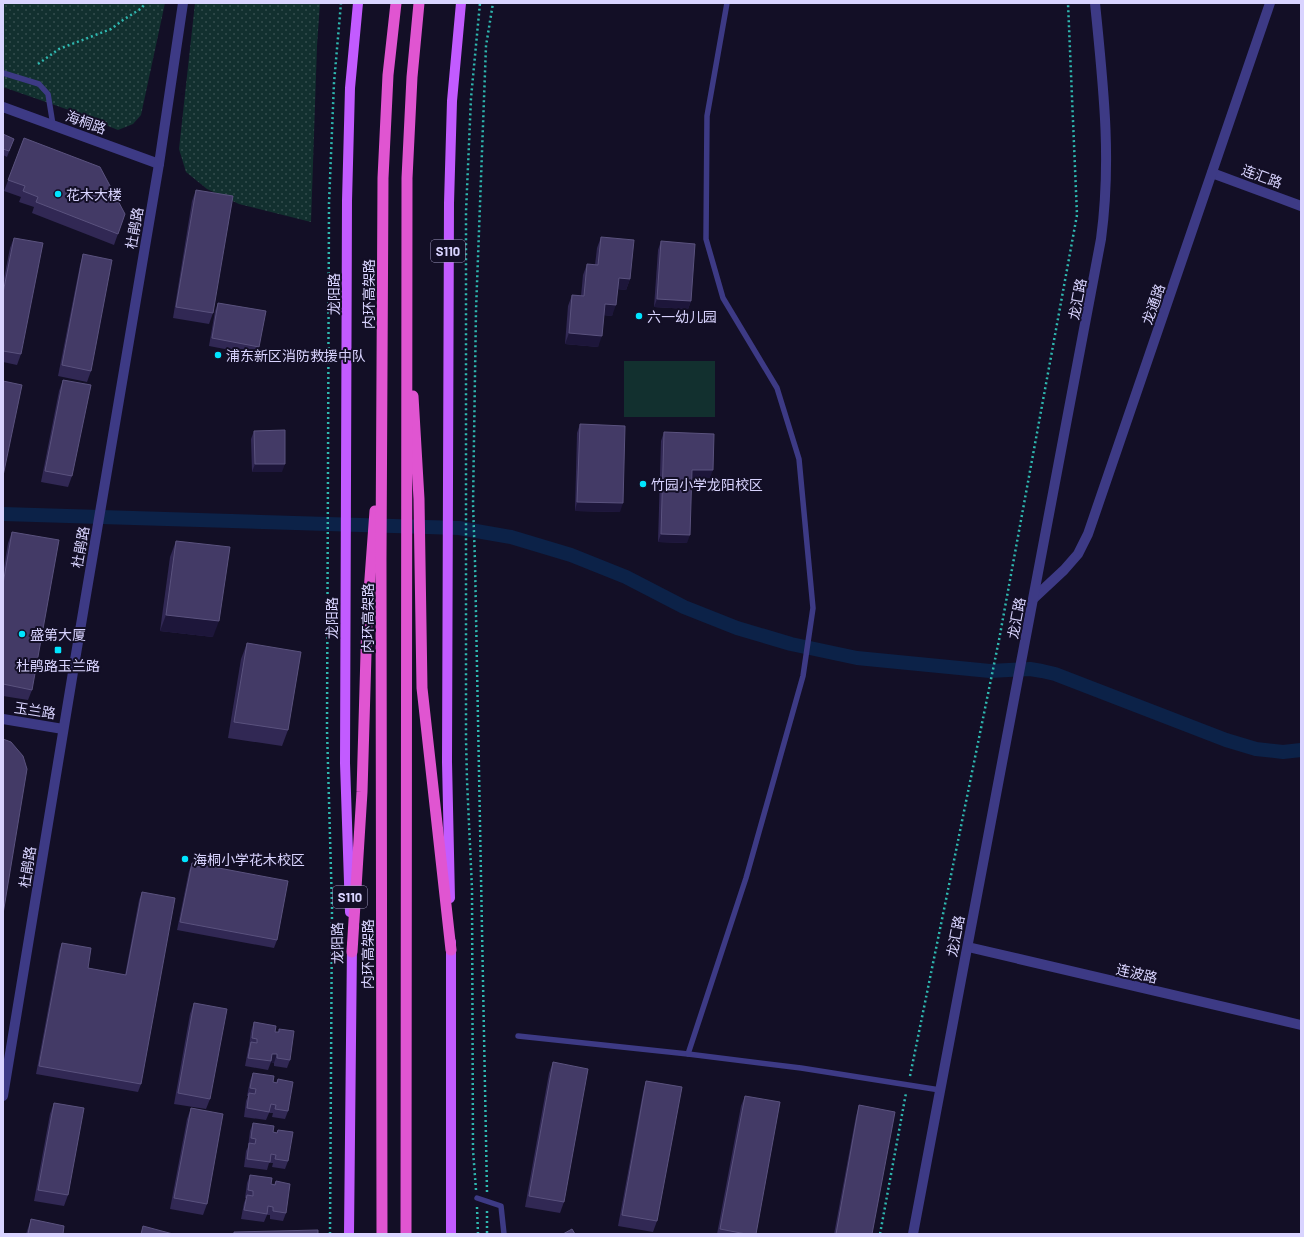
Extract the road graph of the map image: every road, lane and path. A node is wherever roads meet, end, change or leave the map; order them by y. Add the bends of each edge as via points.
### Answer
1 (145, 3) edge
2 (183, 3) edge
3 (341, 3) edge
4 (358, 3) edge
5 (396, 3) edge
6 (419, 3) edge
7 (461, 3) edge
8 (480, 3) edge
9 (493, 3) edge
10 (727, 3) edge
11 (1068, 3) edge
12 (1095, 3) edge
13 (1270, 3) edge
14 (38, 64) dead end
15 (3, 72) edge
16 (3, 108) edge
17 (53, 125) junction
18 (159, 164) junction
19 (1212, 173) junction
20 (1301, 206) edge
21 (406, 314) junction
22 (376, 559) junction
23 (1034, 598) junction
24 (3, 719) edge
25 (63, 729) junction
26 (968, 947) junction
27 (451, 950) junction
28 (352, 952) junction
29 (1301, 1025) edge
30 (518, 1036) dead end
31 (688, 1054) junction
32 (908, 1085) junction
33 (940, 1090) junction
34 (3, 1096) edge
35 (477, 1198) junction
36 (487, 1201) junction
37 (330, 1234) edge
38 (349, 1234) edge
39 (382, 1234) edge
40 (406, 1234) edge
41 (451, 1234) edge
42 (478, 1234) edge
43 (487, 1234) edge
44 (504, 1234) edge
45 (880, 1234) edge
46 (913, 1234) edge

1 - 14 path via 142,8 111,29 59,49
2 - 18 street, 杜鹃路
3 - 37 path via 330,163 327,730 332,907
4 - 28 main road, 龙阳路 / S110 via 350,88 348,145 345,559 345,791
5 - 22 highway, 内环高架路 via 388,75 383,178 382,449
6 - 21 highway via 407,178
7 - 27 main road, S110 via 449,152 447,762
8 - 35 path via 471,98 466,212 467,780 472,889 473,1150
9 - 36 path via 486,46 476,310 473,504
10 - 31 lane via 707,116 706,239 723,298 776,388 799,459 813,608 803,676 746,878
11 - 32 path via 1077,215 999,640
12 - 23 street, 龙汇路 via 1106,127 1105,210 1097,268
13 - 19 street, 龙通路
15 - 17 lane via 39,84 48,94
16 - 17 street, 海桐路
17 - 18 street, 海桐路
18 - 25 street, 杜鹃路
19 - 20 street, 连汇路
19 - 23 street, 龙通路 via 1088,534 1078,554
21 - 27 highway via 419,499 422,688
21 - 40 highway
22 - 28 highway via 365,672 362,792
22 - 39 highway, 内环高架路 via 382,998
23 - 26 street, 龙汇路
24 - 25 street, 玉兰路
25 - 34 street, 杜鹃路
26 - 29 street, 连波路
26 - 33 street, 龙汇路
27 - 41 main road, S110
28 - 38 main road, 龙阳路 / S110
30 - 31 lane
31 - 32 lane
32 - 33 lane
32 - 45 path
33 - 46 street, 龙汇路
35 - 36 lane
35 - 42 path
36 - 43 path
36 - 44 lane via 501,1206

